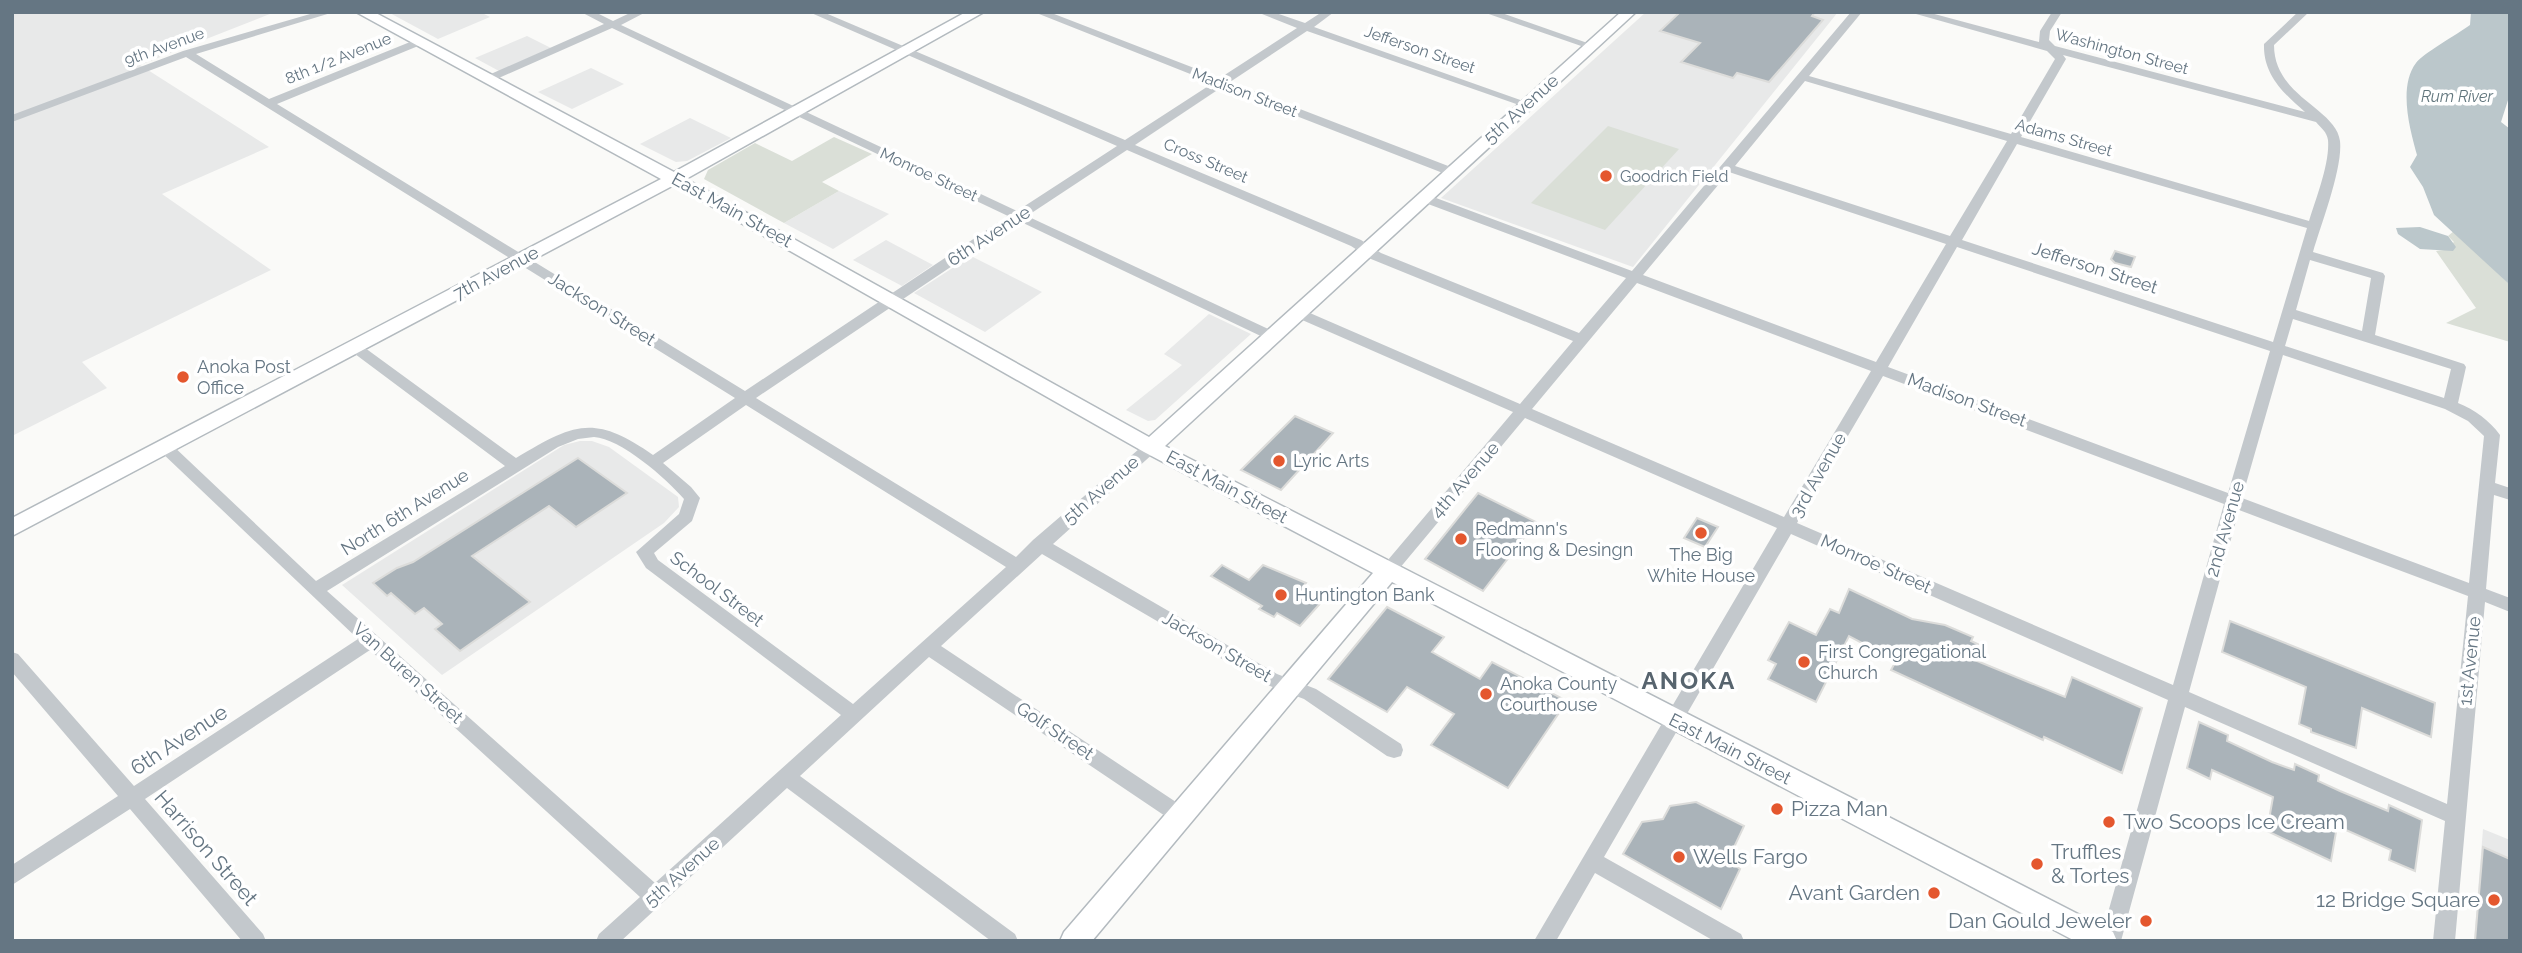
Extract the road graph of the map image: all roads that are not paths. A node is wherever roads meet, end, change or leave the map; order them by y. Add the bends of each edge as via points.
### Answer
1 (329, 12) edge
2 (363, 12) edge
3 (586, 12) edge
4 (641, 12) edge
5 (814, 12) edge
6 (977, 12) edge
7 (1039, 12) edge
8 (1262, 12) edge
9 (1329, 12) edge
10 (1488, 12) edge
11 (1629, 12) edge
12 (1914, 12) edge
13 (2057, 12) edge
14 (2304, 12) edge
15 (1854, 14) edge
16 (612, 25) junction
17 (1306, 28) junction
18 (419, 42) junction
19 (1591, 46) junction
20 (2054, 50) junction
21 (907, 51) junction
22 (187, 53) junction
23 (1805, 78) junction
24 (488, 79) junction
25 (1221, 83) junction
26 (269, 103) junction
27 (1526, 104) junction
28 (797, 112) junction
29 (12, 119) edge
30 (2322, 121) junction
31 (2015, 139) junction
32 (1127, 145) junction
33 (1729, 168) junction
34 (1452, 172) junction
35 (675, 178) junction
36 (1424, 198) junction
37 (1019, 217) junction
38 (2314, 226) junction
39 (1953, 242) junction
40 (1367, 250) junction
41 (2304, 254) junction
42 (523, 259) junction
43 (1636, 278) junction
44 (893, 299) junction
45 (2287, 312) junction
46 (1298, 313) junction
47 (1272, 336) junction
48 (2368, 338) junction
49 (1583, 340) junction
50 (356, 348) junction
51 (2277, 348) junction
52 (1879, 367) junction
53 (743, 398) junction
54 (2450, 405) junction
55 (1524, 411) junction
56 (165, 447) junction
57 (1151, 447) junction
58 (652, 463) junction
59 (516, 466) junction
60 (2487, 486) junction
61 (2510, 494) edge
62 (2234, 501) junction
63 (1788, 526) junction
64 (12, 527) edge
65 (1039, 544) junction
66 (1016, 565) junction
67 (1388, 571) junction
68 (315, 590) junction
69 (2476, 593) junction
70 (2510, 606) edge
71 (371, 640) junction
72 (928, 647) junction
73 (12, 659) edge
74 (1289, 687) junction
75 (2177, 696) junction
76 (854, 715) junction
77 (1673, 720) junction
78 (1394, 750) dead end
79 (788, 778) junction
80 (133, 798) junction
81 (1181, 816) junction
82 (2454, 816) junction
83 (1592, 861) junction
84 (12, 876) edge
85 (654, 896) junction
86 (256, 941) edge
87 (606, 941) edge
88 (1008, 941) edge
89 (1074, 941) edge
90 (1544, 941) edge
91 (1734, 941) edge
92 (2103, 941) edge
93 (2110, 941) edge
94 (2444, 941) edge

1 - 22 street, 9th Avenue
2 - 18 main road, East Main Street
3 - 16 street, Monroe Street
4 - 16 street
5 - 21 street, Cross Street
6 - 21 main road, 7th Avenue
7 - 25 street, Madison Street
8 - 17 street, Jefferson Street
9 - 17 street, 6th Avenue
10 - 19 street
11 - 19 main road, 5th Avenue
12 - 20 street, Washington Street
13 - 20 street, 3rd Avenue via 2044,38
14 - 30 street via 2269,44 2269,63 2281,82
15 - 23 street, 4th Avenue
16 - 24 street
16 - 28 street, Monroe Street
17 - 25 street, 6th Avenue
17 - 27 street, Jefferson Street
18 - 24 main road, East Main Street
18 - 26 street, 8th 1/2 Avenue
19 - 27 main road, 5th Avenue
20 - 30 street, Washington Street
20 - 31 street, 3rd Avenue via 2061,60
21 - 28 main road, 7th Avenue
21 - 32 street, Cross Street
22 - 26 street, Jackson Street
22 - 29 street, 9th Avenue
23 - 31 street, Adams Street
23 - 33 street, 4th Avenue
24 - 35 main road, East Main Street
25 - 32 street, 6th Avenue
25 - 34 street, Madison Street
26 - 42 street, Jackson Street
27 - 34 main road, 5th Avenue
28 - 35 main road, 7th Avenue
28 - 37 street, Monroe Street
30 - 38 street, 2nd Avenue via 2334,142
31 - 38 street, Adams Street
31 - 39 street, 3rd Avenue
32 - 37 street, 6th Avenue
32 - 40 street, Cross Street
33 - 39 street, Jefferson Street
33 - 43 street, 4th Avenue
34 - 36 main road, 5th Avenue
35 - 42 main road, 7th Avenue
35 - 44 main road, East Main Street
36 - 40 main road, 5th Avenue
36 - 43 street, Madison Street
37 - 44 street, 6th Avenue
37 - 47 street, Monroe Street
38 - 41 street, 2nd Avenue
39 - 51 street, Jefferson Street
39 - 52 street, 3rd Avenue
40 - 46 main road, 5th Avenue
40 - 49 street, Cross Street
41 - 45 street, 2nd Avenue
41 - 48 street via 2378,276
42 - 50 main road, 7th Avenue
42 - 53 street, Jackson Street
43 - 49 street, 4th Avenue
43 - 52 street, Madison Street
44 - 53 street, 6th Avenue
44 - 57 main road, East Main Street
45 - 48 street
45 - 51 street, 2nd Avenue
46 - 47 main road, 5th Avenue
46 - 55 street, Monroe Street
47 - 57 main road, 5th Avenue
48 - 54 street via 2459,367
49 - 55 street, 4th Avenue
50 - 56 main road, 7th Avenue
50 - 59 street
51 - 54 street, Jefferson Street
51 - 62 street, 2nd Avenue
52 - 62 street, Madison Street
52 - 63 street, 3rd Avenue
53 - 58 street, 6th Avenue
53 - 66 street, Jackson Street
54 - 60 street, 1st Avenue via 2474,415 2492,435
55 - 63 street, Monroe Street
55 - 67 street, 4th Avenue
56 - 64 main road, 7th Avenue
56 - 68 street, Van Buren Street
57 - 65 street, 5th Avenue
57 - 67 main road, East Main Street
58 - 59 street, School Street via 608,434 585,432 553,443
58 - 76 street, School Street via 692,498 686,517 643,552 653,565
59 - 68 street, North 6th Avenue
60 - 61 street
60 - 69 street, 1st Avenue
62 - 69 street, Madison Street
62 - 75 street, 2nd Avenue
63 - 75 street, Monroe Street
63 - 77 street, 3rd Avenue
65 - 66 street, 5th Avenue
65 - 74 street, Jackson Street
66 - 72 street, 5th Avenue
67 - 74 main road, 4th Avenue
67 - 77 main road, East Main Street
68 - 71 street, Van Buren Street
69 - 70 street, Madison Street
69 - 82 street, 1st Avenue
71 - 80 street, 6th Avenue
71 - 85 street, Van Buren Street
72 - 76 street, 5th Avenue
72 - 81 street, Golf Street
73 - 80 street, Harrison Street
74 - 78 street, Jackson Street via 1310,694
74 - 81 main road, 4th Avenue
75 - 82 street, Monroe Street
75 - 93 street, 2nd Avenue
76 - 79 street, 5th Avenue
77 - 83 street, 3rd Avenue
77 - 92 main road, East Main Street
79 - 85 street, 5th Avenue
79 - 88 street
80 - 84 street, 6th Avenue
80 - 86 street, Harrison Street
81 - 89 main road, 4th Avenue
82 - 94 street, 1st Avenue
83 - 90 street, 3rd Avenue
83 - 91 street
85 - 87 street, 5th Avenue

